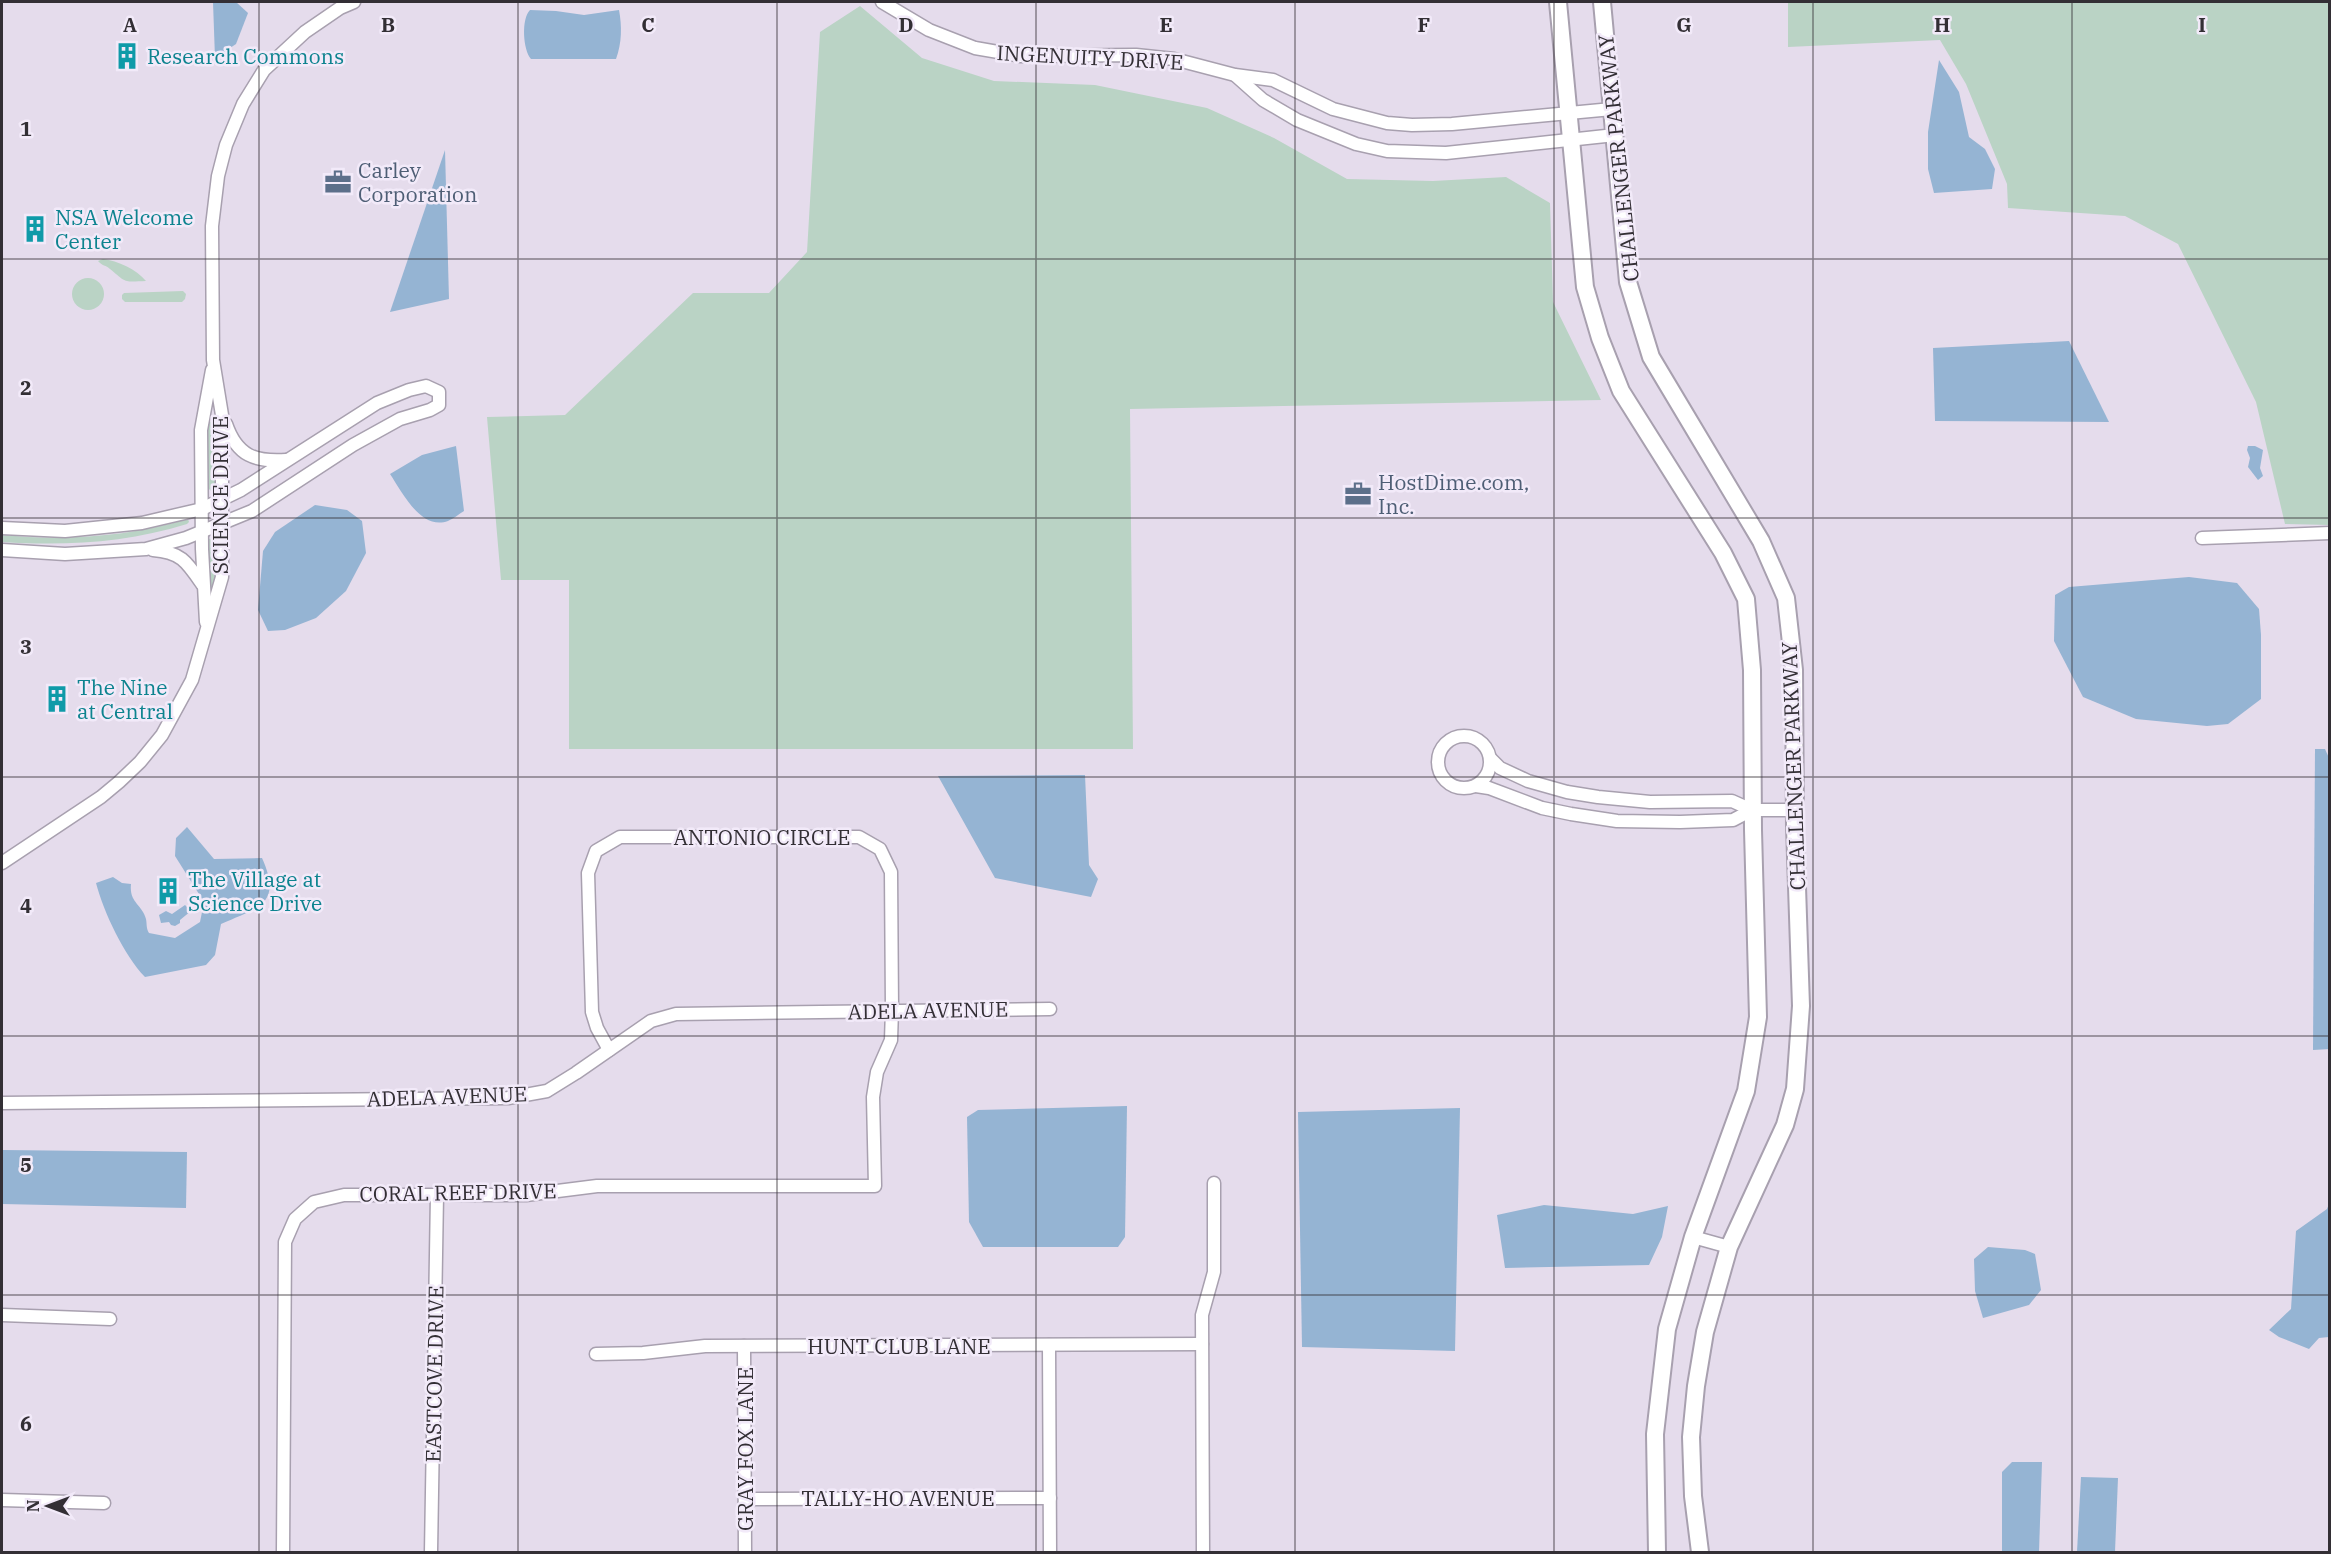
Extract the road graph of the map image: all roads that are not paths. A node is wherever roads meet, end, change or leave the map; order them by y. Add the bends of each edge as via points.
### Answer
1 (354, 2) edge
2 (882, 2) edge
3 (1558, 2) edge
4 (1602, 2) edge
5 (1235, 75) junction
6 (1612, 109) junction
7 (1569, 112) junction
8 (1615, 135) junction
9 (1572, 140) junction
10 (213, 360) junction
11 (222, 415) junction
12 (288, 460) junction
13 (222, 500) junction
14 (202, 509) junction
15 (222, 523) junction
16 (2, 528) edge
17 (202, 532) junction
18 (2330, 533) edge
19 (2202, 538) dead end
20 (146, 549) junction
21 (2, 550) edge
22 (203, 585) junction
23 (207, 629) junction
24 (1490, 758) junction
25 (1476, 786) junction
26 (1752, 810) junction
27 (1795, 810) junction
28 (2, 863) edge
29 (1050, 1009) dead end
30 (892, 1010) junction
31 (609, 1050) junction
32 (873, 1097) joint
33 (2, 1103) edge
34 (1214, 1183) dead end
35 (437, 1195) junction
36 (1693, 1237) junction
37 (1729, 1247) junction
38 (2, 1315) edge
39 (110, 1319) dead end
40 (1202, 1344) junction
41 (1049, 1345) junction
42 (744, 1346) junction
43 (596, 1354) dead end
44 (1050, 1498) junction
45 (746, 1499) junction
46 (2, 1500) edge
47 (104, 1503) dead end
48 (283, 1552) edge
49 (431, 1552) edge
50 (746, 1552) edge
51 (1050, 1552) edge
52 (1203, 1552) edge
53 (1657, 1552) edge
54 (1700, 1552) edge

1 - 10 street, SCIENCE DRIVE via 305,32 264,70 243,104 226,145 212,226
2 - 5 street, INGENUITY DRIVE via 939,35 987,51 1042,57 1155,57
3 - 7 main road, CHALLENGER PARKWAY
4 - 6 main road, CHALLENGER PARKWAY
5 - 7 street, INGENUITY DRIVE via 1273,80 1333,109 1399,124 1452,124
5 - 9 street, INGENUITY DRIVE via 1263,100 1298,120 1356,144 1387,151 1432,154
6 - 7 street, INGENUITY DRIVE
6 - 8 main road, CHALLENGER PARKWAY
7 - 9 main road, CHALLENGER PARKWAY
8 - 9 street, INGENUITY DRIVE
8 - 27 main road, CHALLENGER PARKWAY via 1628,282 1651,357 1761,541 1786,598 1794,670
9 - 26 main road, CHALLENGER PARKWAY via 1585,287 1600,338 1621,391 1724,553 1746,599 1752,670
10 - 11 street, SCIENCE DRIVE
10 - 14 street, SCIENCE DRIVE via 201,430
11 - 12 street via 231,438 244,452 266,461
11 - 13 street, SCIENCE DRIVE
12 - 13 street
12 - 15 street via 377,403 426,386 439,392 440,405 400,419 252,511
13 - 14 street
13 - 15 street, SCIENCE DRIVE
14 - 16 street via 142,523 65,531
14 - 17 street, SCIENCE DRIVE
15 - 17 street
15 - 23 street, SCIENCE DRIVE via 222,577
17 - 20 street
17 - 22 street, SCIENCE DRIVE
18 - 19 street
20 - 21 street via 65,554
20 - 22 street via 177,554
22 - 23 street, SCIENCE DRIVE
23 - 28 street, SCIENCE DRIVE via 192,680 162,735 140,762 101,797
24 - 25 street via 1487,775
24 - 25 street via 1486,748 1468,736 1454,738 1442,746 1437,762 1444,780 1457,788
24 - 26 street via 1519,777 1567,792 1624,800 1732,801
25 - 26 street via 1552,810 1617,821 1733,820
26 - 27 street
26 - 36 main road, CHALLENGER PARKWAY via 1758,1017 1746,1091
27 - 37 main road, CHALLENGER PARKWAY via 1801,1006 1795,1089 1785,1125
29 - 30 street, ADELA AVENUE
30 - 31 street, ADELA AVENUE via 676,1014 651,1021
30 - 31 street, ANTONIO CIRCLE via 891,872 880,849 859,837 620,837 596,851 588,873 592,1012
30 - 32 street, ANTONIO CIRCLE via 891,1040 877,1072
31 - 33 street, ADELA AVENUE via 547,1091 508,1098
32 - 35 street, CORAL REEF DRIVE via 875,1186 597,1186 526,1195
34 - 40 street via 1214,1272 1203,1305
35 - 48 street, CORAL REEF DRIVE via 344,1195 314,1202 295,1219 285,1242
35 - 49 street, EASTCOVE DRIVE
36 - 37 street
36 - 53 main road, CHALLENGER PARKWAY via 1666,1341 1655,1434
37 - 54 main road, CHALLENGER PARKWAY via 1705,1332 1691,1437
38 - 39 street
40 - 41 street, HUNT CLUB LANE
40 - 52 street
41 - 42 street, HUNT CLUB LANE
41 - 44 street
42 - 43 street, HUNT CLUB LANE
42 - 45 street, GRAY FOX LANE
44 - 45 street, TALLY-HO AVENUE
44 - 51 street
45 - 50 street, GRAY FOX LANE
46 - 47 street

